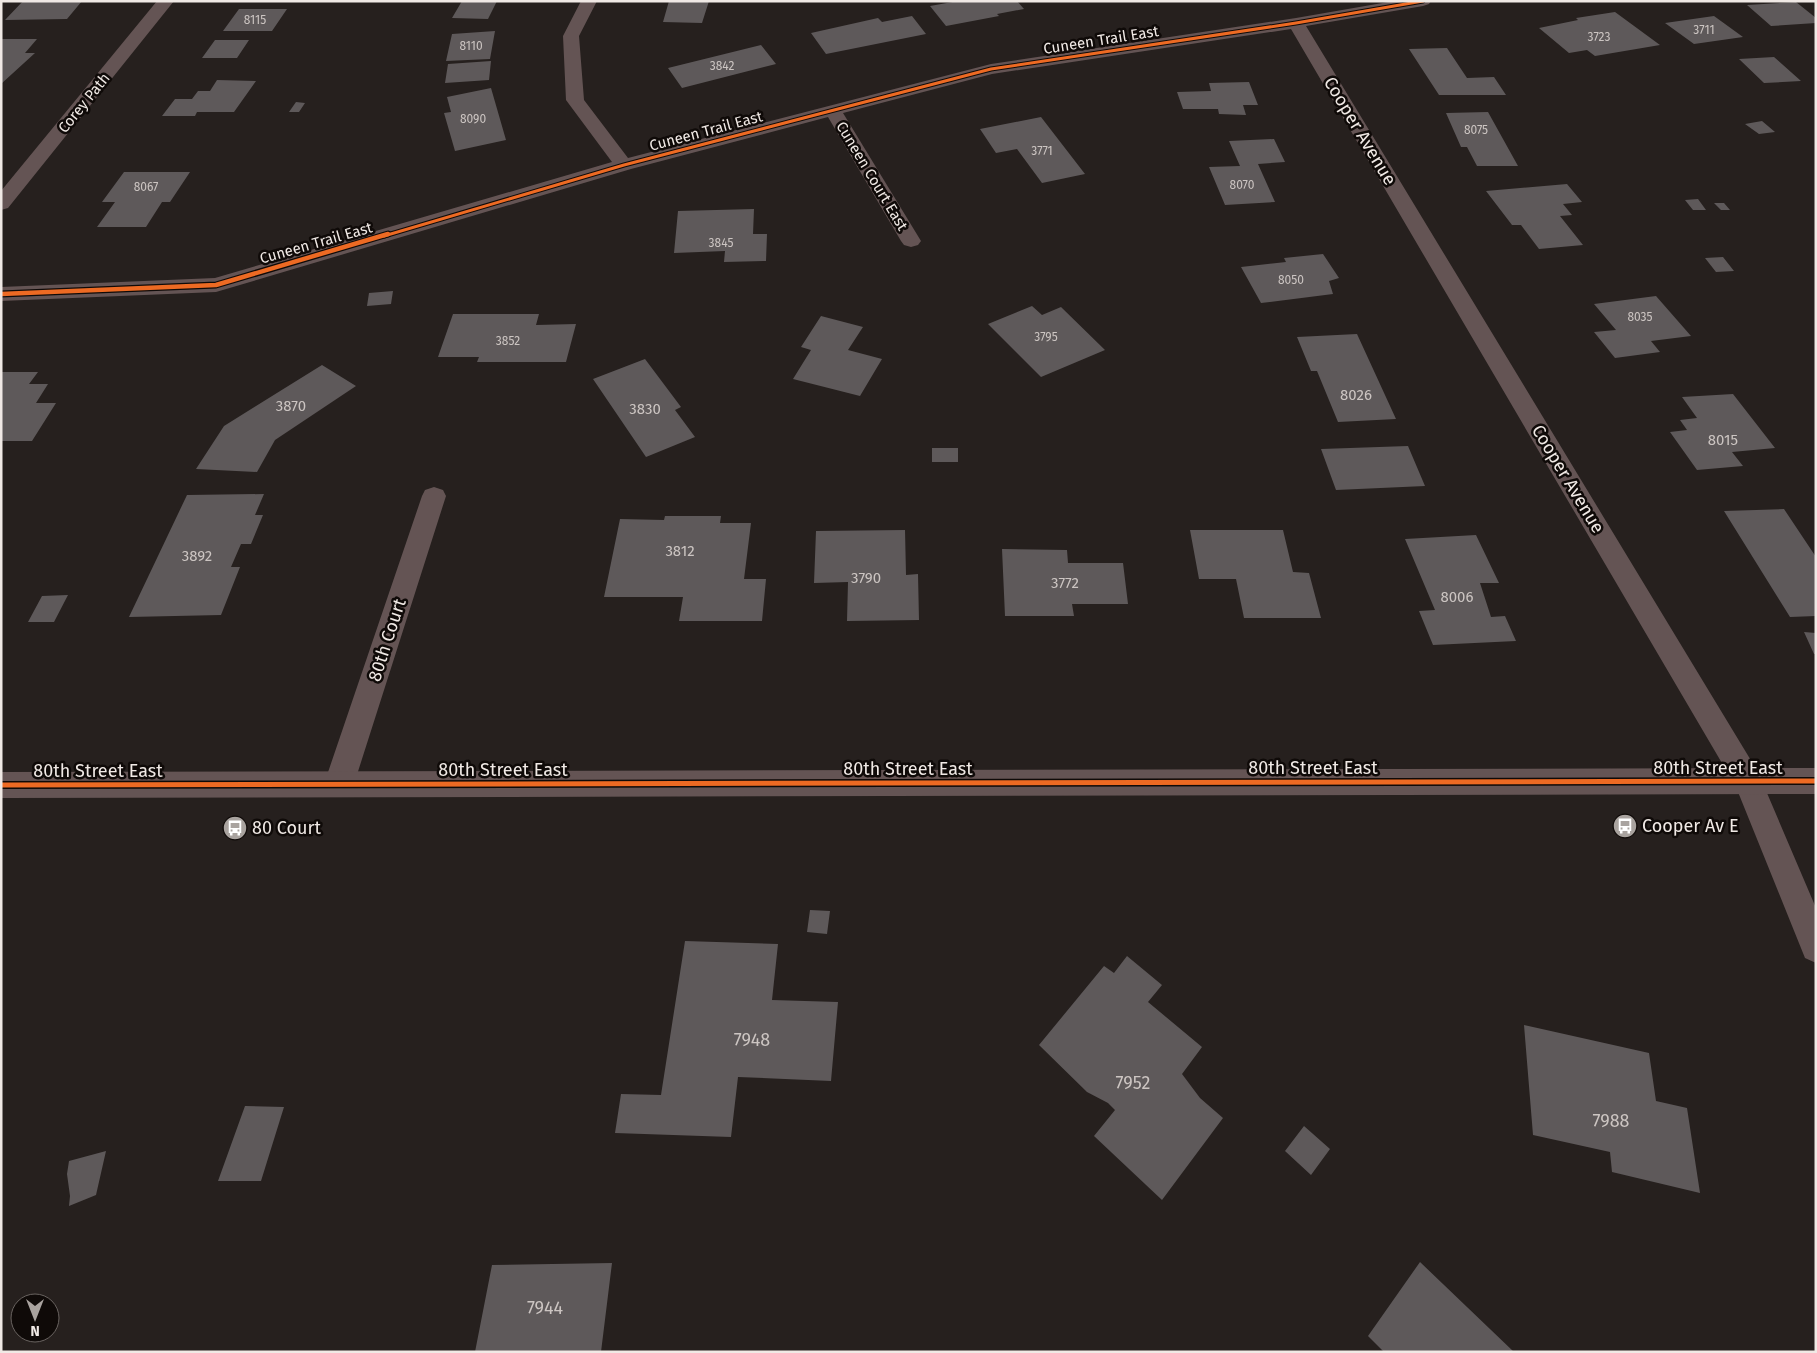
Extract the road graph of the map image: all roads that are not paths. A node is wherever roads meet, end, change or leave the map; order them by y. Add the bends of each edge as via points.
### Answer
1 (166, 1) edge
2 (589, 1) edge
3 (1422, 1) edge
4 (1296, 23) junction
5 (833, 111) junction
6 (624, 165) junction
7 (1, 204) edge
8 (911, 241) dead end
9 (1, 294) edge
10 (434, 496) dead end
11 (1748, 781) junction
12 (1816, 781) edge
13 (339, 784) junction
14 (1, 785) edge
15 (1816, 947) edge

1 - 7 street, Corey Path
2 - 6 street via 571,36 575,100
3 - 4 street, Cuneen Trail East
4 - 5 street, Cuneen Trail East via 991,69
4 - 11 street, Cooper Avenue
5 - 6 street, Cuneen Trail East
5 - 8 street, Cuneen Court East
6 - 9 street, Cuneen Trail East via 216,285
10 - 13 street, 80th Court
11 - 12 street, 80th Street East
11 - 13 street, 80th Street East
11 - 15 street, Cooper Avenue
13 - 14 street, 80th Street East

